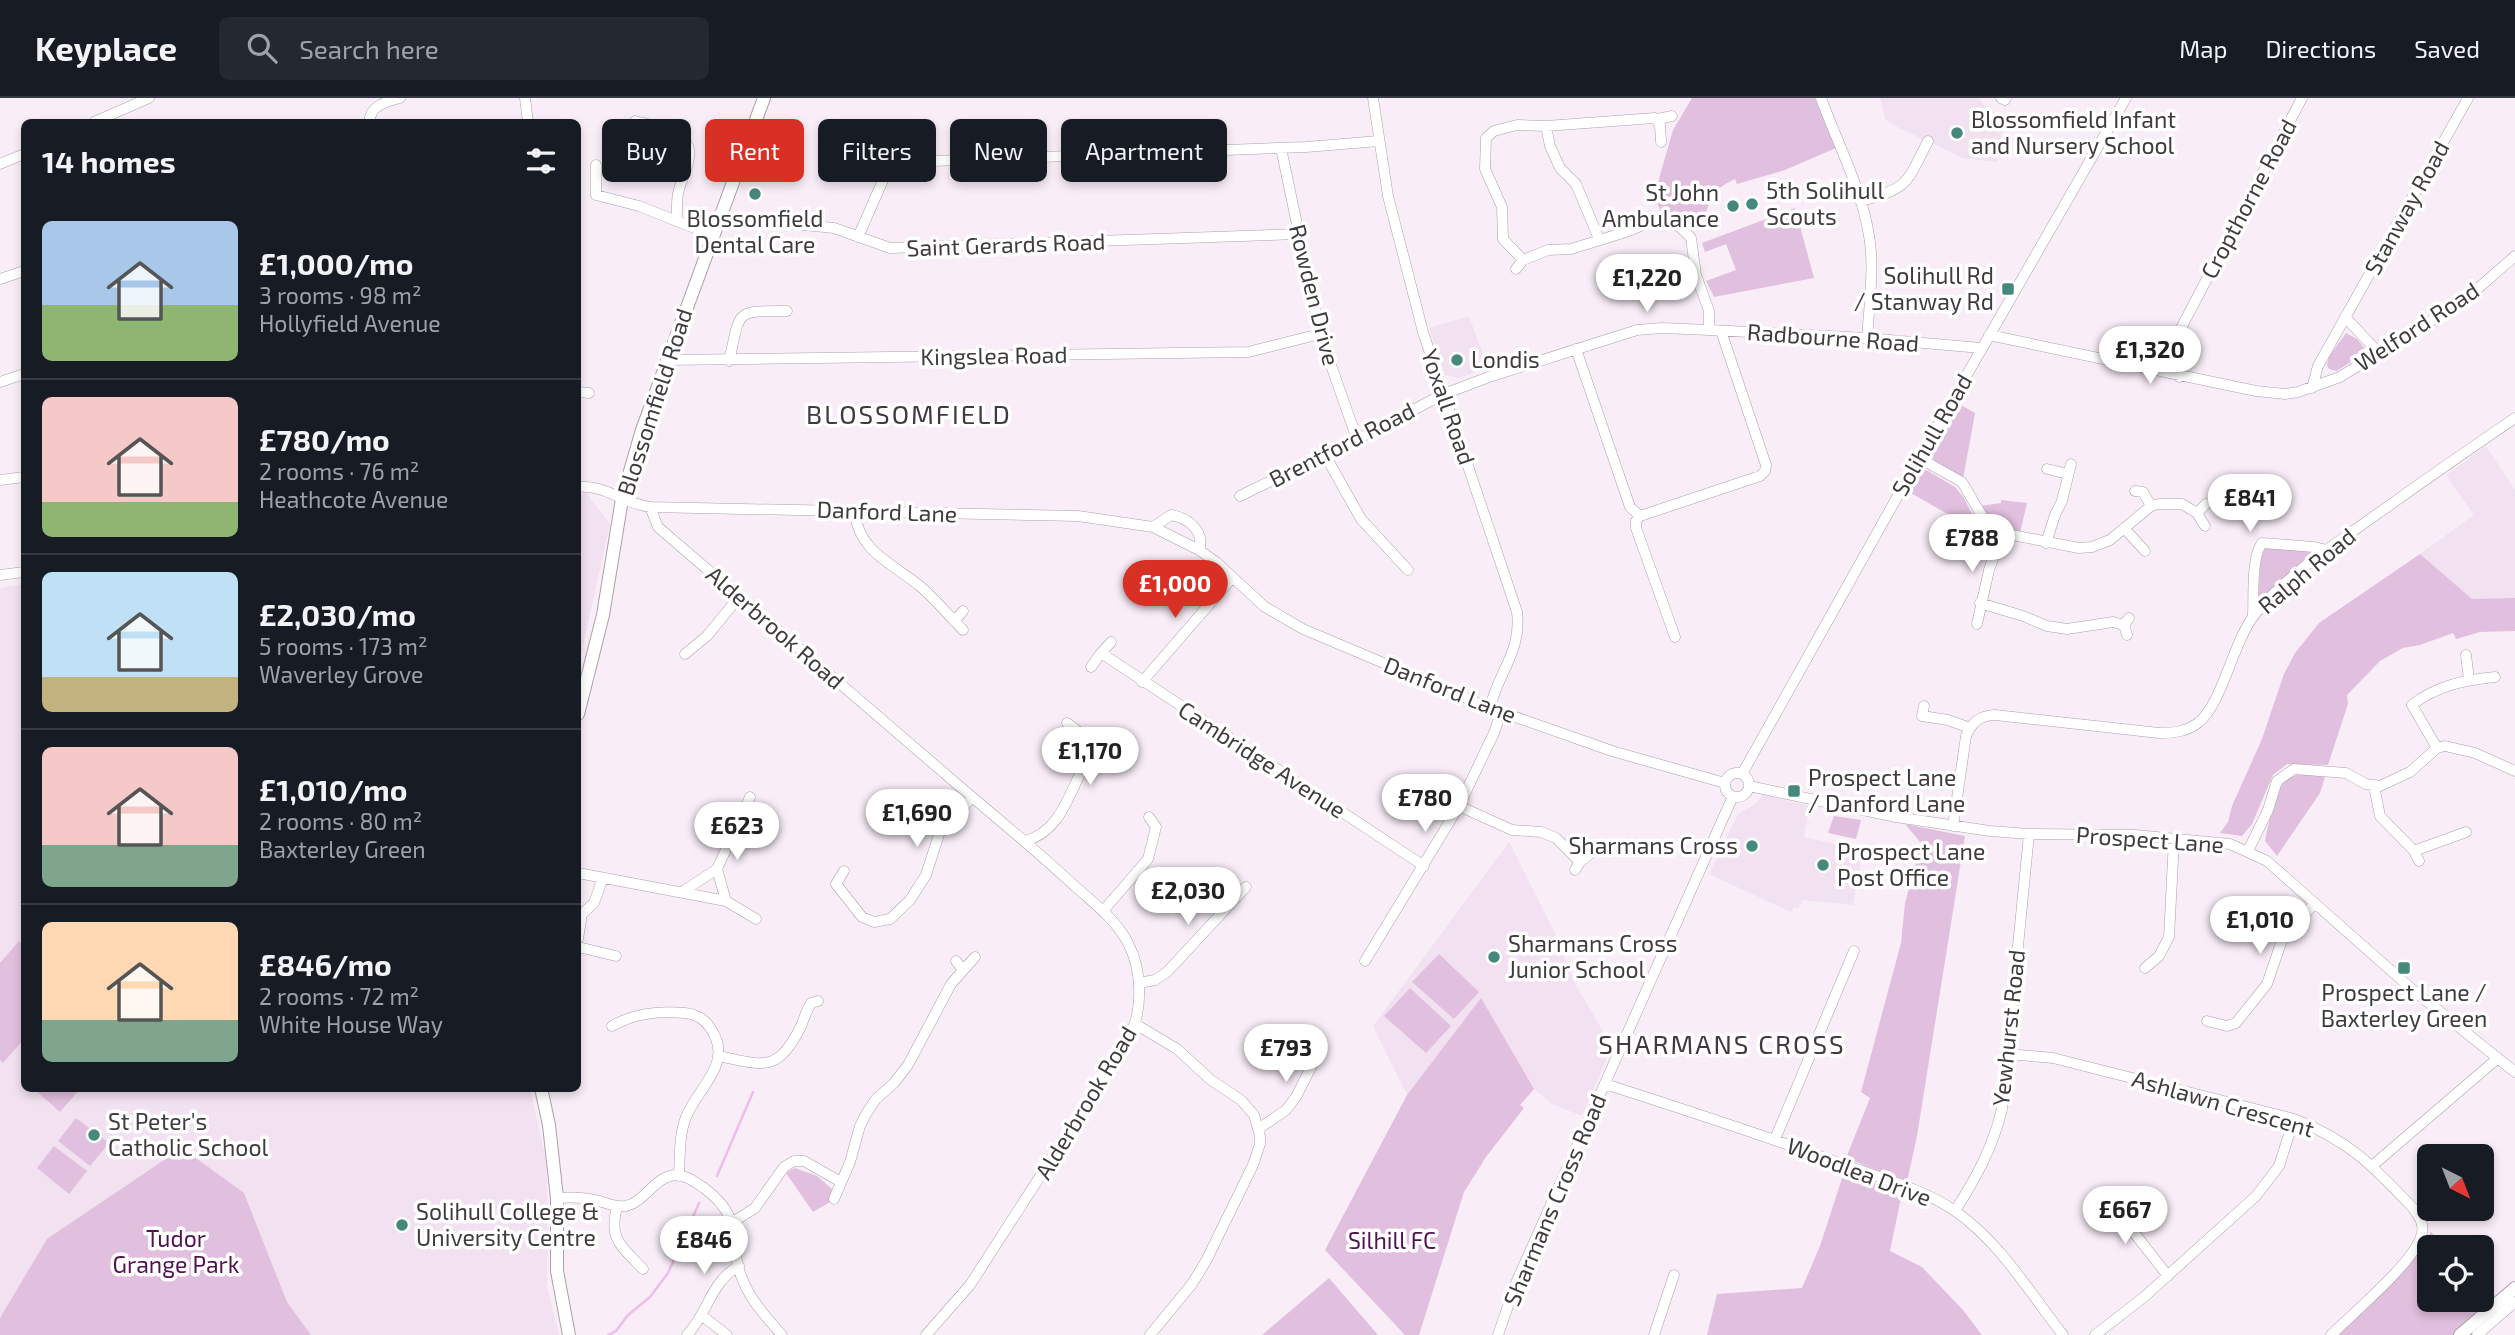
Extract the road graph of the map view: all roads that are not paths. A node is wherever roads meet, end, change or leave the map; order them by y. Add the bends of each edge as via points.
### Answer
1 (149, 98) edge
2 (400, 98) edge
3 (525, 98) edge
4 (764, 98) edge
5 (1373, 98) edge
6 (1821, 98) edge
7 (2126, 98) edge
8 (2302, 98) edge
9 (2468, 98) edge
10 (1672, 116) dead end
11 (101, 119) edge
12 (370, 119) edge
13 (528, 119) edge
14 (1658, 119) junction
15 (1546, 126) junction
16 (1379, 141) junction
17 (1928, 141) dead end
18 (1661, 142) dead end
19 (1282, 148) junction
20 (21, 155) edge
21 (0, 164) edge
22 (596, 164) dead end
23 (682, 182) edge
24 (1861, 201) junction
25 (719, 214) junction
26 (676, 221) junction
27 (1298, 234) junction
28 (712, 235) junction
29 (858, 237) junction
30 (1599, 239) junction
31 (2515, 256) edge
32 (1523, 260) junction
33 (1516, 269) dead end
34 (21, 272) edge
35 (0, 279) edge
36 (787, 311) dead end
37 (2345, 317) junction
38 (1709, 330) junction
39 (1721, 331) junction
40 (1320, 334) junction
41 (1989, 335) junction
42 (1867, 338) junction
43 (1982, 348) junction
44 (1576, 349) junction
45 (2169, 351) junction
46 (2378, 352) junction
47 (666, 360) junction
48 (729, 361) junction
49 (2150, 370) junction
50 (21, 375) edge
51 (2179, 377) junction
52 (0, 382) edge
53 (2312, 388) junction
54 (1444, 394) junction
55 (2515, 418) edge
56 (1357, 439) junction
57 (1325, 455) junction
58 (1919, 457) junction
59 (2047, 469) dead end
60 (21, 477) edge
61 (0, 480) edge
62 (581, 487) edge
63 (2135, 491) dead end
64 (1240, 496) dead end
65 (622, 499) junction
66 (2206, 504) dead end
67 (2151, 506) junction
68 (650, 507) junction
69 (855, 512) junction
70 (2197, 513) junction
71 (1640, 516) junction
72 (2205, 526) dead end
73 (1153, 527) junction
74 (2124, 528) junction
75 (2002, 533) junction
76 (2046, 543) junction
77 (1199, 550) junction
78 (2327, 550) junction
79 (2145, 551) dead end
80 (1408, 570) dead end
81 (21, 572) edge
82 (0, 575) edge
83 (1232, 578) junction
84 (738, 597) junction
85 (1980, 603) junction
86 (963, 611) dead end
87 (2253, 616) junction
88 (954, 621) junction
89 (1976, 624) dead end
90 (2126, 626) dead end
91 (963, 630) dead end
92 (1675, 637) dead end
93 (1111, 642) dead end
94 (1101, 653) junction
95 (685, 654) dead end
96 (2466, 655) dead end
97 (1091, 667) dead end
98 (2495, 677) dead end
99 (2469, 680) junction
100 (1142, 682) junction
101 (581, 702) edge
102 (1924, 706) dead end
103 (1490, 708) junction
104 (1502, 712) junction
105 (1067, 723) dead end
106 (1969, 728) junction
107 (2437, 748) junction
108 (2515, 771) edge
109 (1742, 774) junction
110 (2515, 778) edge
111 (1725, 783) junction
112 (1749, 786) junction
113 (2374, 786) junction
114 (1733, 796) junction
115 (750, 797) dead end
116 (972, 797) junction
117 (1459, 806) junction
118 (1149, 817) dead end
119 (1953, 826) junction
120 (2466, 832) dead end
121 (2029, 834) junction
122 (2174, 840) junction
123 (1025, 841) junction
124 (2248, 851) junction
125 (1590, 854) dead end
126 (1424, 866) junction
127 (717, 869) junction
128 (844, 871) dead end
129 (581, 874) edge
130 (603, 878) junction
131 (1246, 887) dead end
132 (682, 892) junction
133 (726, 901) junction
134 (2315, 903) junction
135 (1103, 911) junction
136 (756, 919) dead end
137 (581, 920) edge
138 (581, 948) edge
139 (1854, 951) dead end
140 (616, 956) dead end
141 (975, 957) dead end
142 (1365, 961) dead end
143 (2144, 968) dead end
144 (1139, 983) junction
145 (818, 1001) dead end
146 (2207, 1021) dead end
147 (1136, 1025) junction
148 (612, 1026) dead end
149 (1321, 1047) dead end
150 (2008, 1054) junction
151 (719, 1056) junction
152 (2498, 1058) junction
153 (2515, 1072) edge
154 (1605, 1084) junction
155 (542, 1092) edge
156 (2294, 1119) junction
157 (1258, 1129) junction
158 (1775, 1139) junction
159 (2372, 1166) junction
160 (680, 1175) junction
161 (841, 1182) junction
162 (2106, 1197) dead end
163 (557, 1198) junction
164 (834, 1199) dead end
165 (617, 1207) junction
166 (1955, 1211) junction
167 (733, 1222) junction
168 (739, 1266) junction
169 (643, 1269) dead end
170 (1674, 1275) dead end
171 (2168, 1276) junction
172 (2515, 1288) edge
173 (2515, 1302) edge
174 (705, 1317) junction
175 (689, 1333) edge
176 (569, 1335) edge
177 (727, 1335) edge
178 (782, 1335) edge
179 (926, 1335) edge
180 (1150, 1335) edge
181 (1498, 1335) edge
182 (1654, 1335) edge
183 (2063, 1335) edge
184 (2095, 1335) edge
185 (2331, 1335) edge
186 (2460, 1335) edge
187 (2477, 1335) edge

1 - 11 street
2 - 12 street via 377,106
3 - 13 street
4 - 25 main road, Blossomfield Road
5 - 16 street, Yoxall Road
6 - 24 street
7 - 41 street, Solihull Road
8 - 45 street, Cropthorne Road
9 - 37 street, Stanway Road
10 - 14 street
14 - 15 street
14 - 18 street
15 - 30 street via 1560,168 1576,184
15 - 32 street via 1517,125 1494,131 1485,143 1486,174 1503,211 1503,239
16 - 19 street
16 - 54 street, Yoxall Road via 1398,238
17 - 24 street via 1902,186
19 - 27 street, Rowden Drive
19 - 29 street via 898,164 887,171
20 - 21 street
22 - 26 street via 596,195
23 - 26 street
24 - 42 street via 1871,253
25 - 28 main road, Blossomfield Road
25 - 29 street, Saint Gerards Road via 834,228
26 - 28 street
27 - 29 street, Saint Gerards Road via 890,248
27 - 40 street, Rowden Drive
28 - 47 main road, Blossomfield Road
30 - 32 street
30 - 38 street via 1657,219 1685,231 1709,311
31 - 46 street, Welford Road via 2475,291
32 - 33 street
34 - 35 street
36 - 48 street via 745,313 739,319
37 - 46 street
37 - 53 street, Stanway Road via 2318,366
38 - 39 street, Radbourne Road
38 - 44 street, Radbourne Road via 1637,330
39 - 42 street, Radbourne Road
39 - 71 street via 1765,471
40 - 48 street, Kingslea Road via 1248,352
40 - 56 street, Rowden Drive
41 - 43 street, Solihull Road
41 - 49 street
42 - 43 street, Radbourne Road
43 - 58 street, Solihull Road
44 - 54 street, Radbourne Road
44 - 71 street via 1630,508
45 - 49 street, Cropthorne Road
45 - 51 street
46 - 53 street, Welford Road via 2340,377
47 - 48 street, Kingslea Road
47 - 65 main road, Blossomfield Road
49 - 51 street
50 - 52 street
51 - 53 street via 2285,394
54 - 56 street, Brentford Road
54 - 103 street, Yoxall Road via 1517,612 1516,645
55 - 78 street, Ralph Road
56 - 57 street, Brentford Road
57 - 64 street, Brentford Road
57 - 80 street via 1361,519
58 - 75 street via 1962,482 1982,516
58 - 109 street, Solihull Road
59 - 76 street via 2070,469
60 - 61 street
62 - 65 street, Danford Lane via 594,486
63 - 67 street via 2143,492
65 - 68 street, Danford Lane
65 - 101 main road, Blossomfield Road via 603,615
66 - 70 street
67 - 70 street via 2175,503
67 - 74 street
68 - 69 street, Danford Lane
68 - 84 street, Alderbrook Road via 658,527
69 - 73 street, Danford Lane via 1078,516
69 - 88 street via 856,527 879,557 920,586
70 - 72 street
71 - 92 street via 1636,528
73 - 77 street, Danford Lane
73 - 77 street, Danford Lane via 1171,515 1179,516 1200,535
74 - 76 street via 2092,547
74 - 79 street
75 - 76 street
75 - 85 street
77 - 83 street, Danford Lane
78 - 87 street, Ralph Road
78 - 87 street via 2262,543 2256,559
81 - 82 street
83 - 100 street
83 - 103 street, Danford Lane via 1291,624
84 - 95 street via 707,636
84 - 116 street, Alderbrook Road
85 - 89 street
85 - 90 street via 2047,626 2067,629 2113,622
86 - 88 street
87 - 106 street, Ralph Road via 2211,708 2186,730 2159,733 1989,715
88 - 91 street
93 - 94 street
94 - 97 street
94 - 100 street, Cambridge Avenue
96 - 99 street
98 - 99 street
99 - 107 street via 2454,682 2412,705
100 - 126 street, Cambridge Avenue
102 - 106 street via 1922,716
103 - 104 street, Danford Lane
104 - 111 street, Danford Lane via 1612,751
104 - 117 street
105 - 123 street via 1088,736 1092,755 1064,811 1043,833
106 - 119 street
107 - 108 street via 2456,747
107 - 113 street via 2410,772
108 - 110 street
109 - 111 street via 1733,774
109 - 112 street
111 - 114 street
112 - 114 street via 1744,795
112 - 119 street, Prospect Lane
113 - 120 street via 2380,816 2416,856
113 - 124 street via 2346,773 2294,769 2277,781
114 - 154 street, Sharmans Cross Road
115 - 127 street
116 - 123 street, Alderbrook Road
116 - 128 street via 942,825 926,875 890,919 874,922 862,917 837,887
117 - 125 street via 1512,830 1556,838 1577,866
117 - 126 street
118 - 135 street via 1156,827 1148,859
119 - 121 street, Prospect Lane
121 - 122 street, Prospect Lane
121 - 150 street, Yewhurst Road
122 - 124 street, Prospect Lane via 2221,843
122 - 143 street via 2169,937 2159,956
123 - 135 street, Alderbrook Road
124 - 134 street, Prospect Lane via 2267,861
126 - 142 street
127 - 132 street
127 - 133 street
129 - 130 street
130 - 132 street
130 - 137 street via 594,903
131 - 144 street via 1167,972
132 - 133 street
133 - 136 street
134 - 146 street via 2283,937 2267,984 2236,1023 2227,1026
134 - 152 street, Prospect Lane
135 - 144 street, Alderbrook Road via 1129,944
138 - 140 street
139 - 158 street
141 - 161 street via 960,965 908,1065 866,1114
144 - 147 street, Alderbrook Road
145 - 151 street via 811,1003 800,1028 775,1062
147 - 157 street via 1177,1049 1241,1100 1254,1115
147 - 179 street, Alderbrook Road via 970,1285
148 - 151 street via 647,1013 694,1014 715,1034
149 - 157 street via 1296,1097 1286,1110
150 - 156 street, Ashlawn Crescent via 2053,1058
150 - 166 street, Yewhurst Road via 2002,1109 1991,1146
151 - 160 street via 685,1122
152 - 153 street, Prospect Lane
152 - 159 street
154 - 158 street, Woodlea Drive
154 - 181 street, Sharmans Cross Road via 1516,1283
155 - 163 main road
156 - 159 street, Ashlawn Crescent via 2336,1138
156 - 171 street via 2279,1166 2263,1188
157 - 180 street via 1260,1144 1253,1165 1217,1239 1192,1284
158 - 166 street, Woodlea Drive via 1906,1186
159 - 185 street, Ashlawn Crescent via 2421,1218 2422,1236 2409,1258
160 - 165 street via 664,1179 635,1203
160 - 167 street via 720,1201
161 - 164 street
161 - 167 street via 804,1161 794,1161 784,1167 755,1208
162 - 171 street
163 - 165 street via 576,1197
163 - 176 main road via 557,1272
165 - 169 street via 613,1233
166 - 183 street, Woodlea Drive via 1992,1244
167 - 168 street
168 - 174 street via 719,1281
168 - 178 street via 751,1295
170 - 182 street
171 - 184 street
172 - 186 main road
173 - 187 street
174 - 175 street
174 - 177 street

